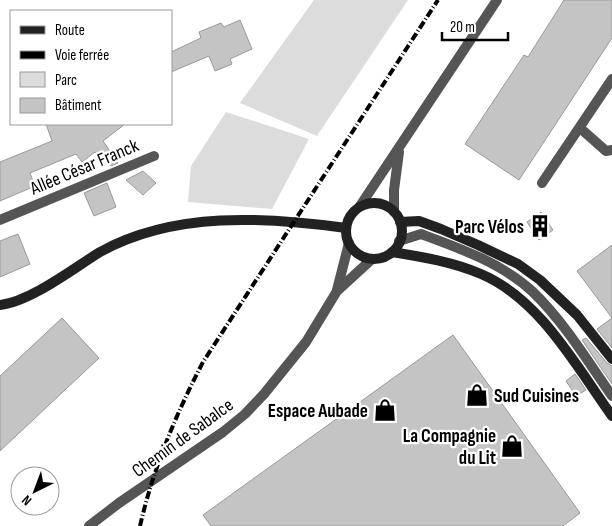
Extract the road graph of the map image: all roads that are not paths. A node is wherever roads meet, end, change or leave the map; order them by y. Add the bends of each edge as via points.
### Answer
1 (497, 0) edge
2 (612, 79) edge
3 (580, 128) junction
4 (399, 149) junction
5 (612, 150) edge
6 (154, 156) dead end
7 (542, 184) dead end
8 (360, 206) junction
9 (394, 212) junction
10 (0, 220) edge
11 (400, 222) junction
12 (346, 228) junction
13 (400, 241) junction
14 (349, 243) junction
15 (392, 252) junction
16 (372, 258) junction
17 (337, 291) junction
18 (0, 305) edge
19 (612, 359) edge
20 (612, 396) edge
21 (612, 416) edge
22 (89, 526) edge

1 - 4 street
2 - 3 street
3 - 5 street via 606,151
3 - 7 street
4 - 8 street
4 - 9 street
6 - 10 street, Allée César Franck
8 - 9 street via 374,203
8 - 12 street via 350,216
9 - 11 street
11 - 13 street
11 - 19 street via 419,221 518,264 577,315
12 - 14 street
12 - 18 street via 230,220 163,228 102,252 24,297
13 - 15 street
13 - 20 street via 420,234 477,256 511,275 532,291 557,319
14 - 16 street via 358,254
14 - 17 street, Chemin de Sabalce
15 - 16 street
15 - 21 street via 451,263 482,274 520,298 553,334
16 - 17 street, Chemin de Sabalce
17 - 22 street, Chemin de Sabalce via 306,342 245,414

